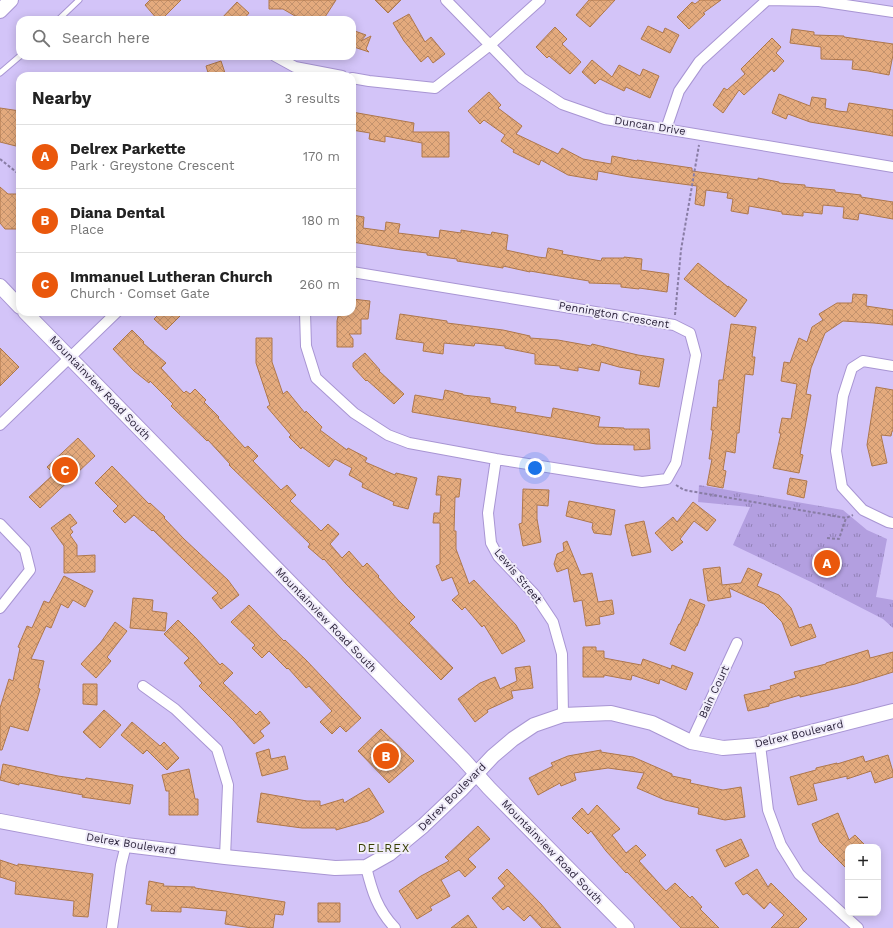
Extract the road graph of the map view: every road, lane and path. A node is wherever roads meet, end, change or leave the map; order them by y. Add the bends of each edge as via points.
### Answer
1 (12, 0) edge
2 (79, 0) edge
3 (446, 0) edge
4 (540, 0) edge
5 (0, 11) edge
6 (893, 12) edge
7 (62, 16) edge
8 (490, 45) junction
9 (16, 60) edge
10 (282, 60) edge
11 (321, 72) edge
12 (0, 73) edge
13 (356, 79) edge
14 (666, 129) junction
15 (701, 134) junction
16 (0, 159) edge
17 (893, 167) edge
18 (16, 172) edge
19 (356, 273) edge
20 (0, 286) edge
21 (16, 303) edge
22 (29, 316) edge
23 (113, 316) edge
24 (305, 316) edge
25 (674, 325) junction
26 (70, 358) junction
27 (893, 366) edge
28 (0, 425) edge
29 (496, 459) junction
30 (667, 479) junction
31 (863, 510) junction
32 (846, 518) junction
33 (893, 523) edge
34 (0, 524) edge
35 (827, 538) dead end
36 (0, 608) edge
37 (737, 643) dead end
38 (142, 686) dead end
39 (893, 711) edge
40 (563, 715) junction
41 (691, 742) junction
42 (760, 745) junction
43 (476, 774) junction
44 (0, 821) edge
45 (126, 845) junction
46 (225, 857) junction
47 (366, 867) junction
48 (112, 928) edge
49 (395, 928) edge
50 (627, 928) edge
51 (858, 928) edge

1 - 5 street
2 - 7 lane
3 - 8 street, Duncan Drive
4 - 8 street
6 - 14 street via 819,1 767,0 700,62 679,91
8 - 13 street via 436,88
8 - 14 street, Duncan Drive via 522,78 562,104 605,119
9 - 12 lane
10 - 11 street via 295,67
14 - 15 street, Duncan Drive
15 - 17 street, Duncan Drive
15 - 25 path via 681,250
16 - 18 path
19 - 25 street, Pennington Crescent
20 - 21 street
22 - 26 street, Mountainview Road South
23 - 26 street
24 - 29 street via 306,346 316,378 354,414 388,435 409,443
25 - 30 street, Pennington Crescent via 690,333 696,355 676,463
26 - 28 street
26 - 43 street, Mountainview Road South
27 - 31 street via 863,361 852,368 843,396 836,451 842,488
29 - 30 street via 642,482
29 - 40 street, Lewis Street via 488,512 491,543 498,556 535,594 553,622 562,654
30 - 32 path via 684,490
31 - 32 path
31 - 33 street
32 - 35 path via 839,539
34 - 36 street via 25,550 30,570
37 - 41 street, Bain Court
38 - 46 street via 175,709 217,749 228,785
39 - 42 street, Delrex Boulevard
40 - 41 street, Delrex Boulevard via 611,713 652,724
40 - 43 street, Delrex Boulevard via 534,726 513,739
41 - 42 street, Delrex Boulevard via 723,748
42 - 51 street via 768,810 781,845 799,874
43 - 47 street, Delrex Boulevard via 423,826 389,854
43 - 50 street, Mountainview Road South
44 - 45 street, Delrex Boulevard
45 - 46 street, Delrex Boulevard
45 - 48 street
46 - 47 street, Delrex Boulevard via 335,868
47 - 49 street via 374,897

